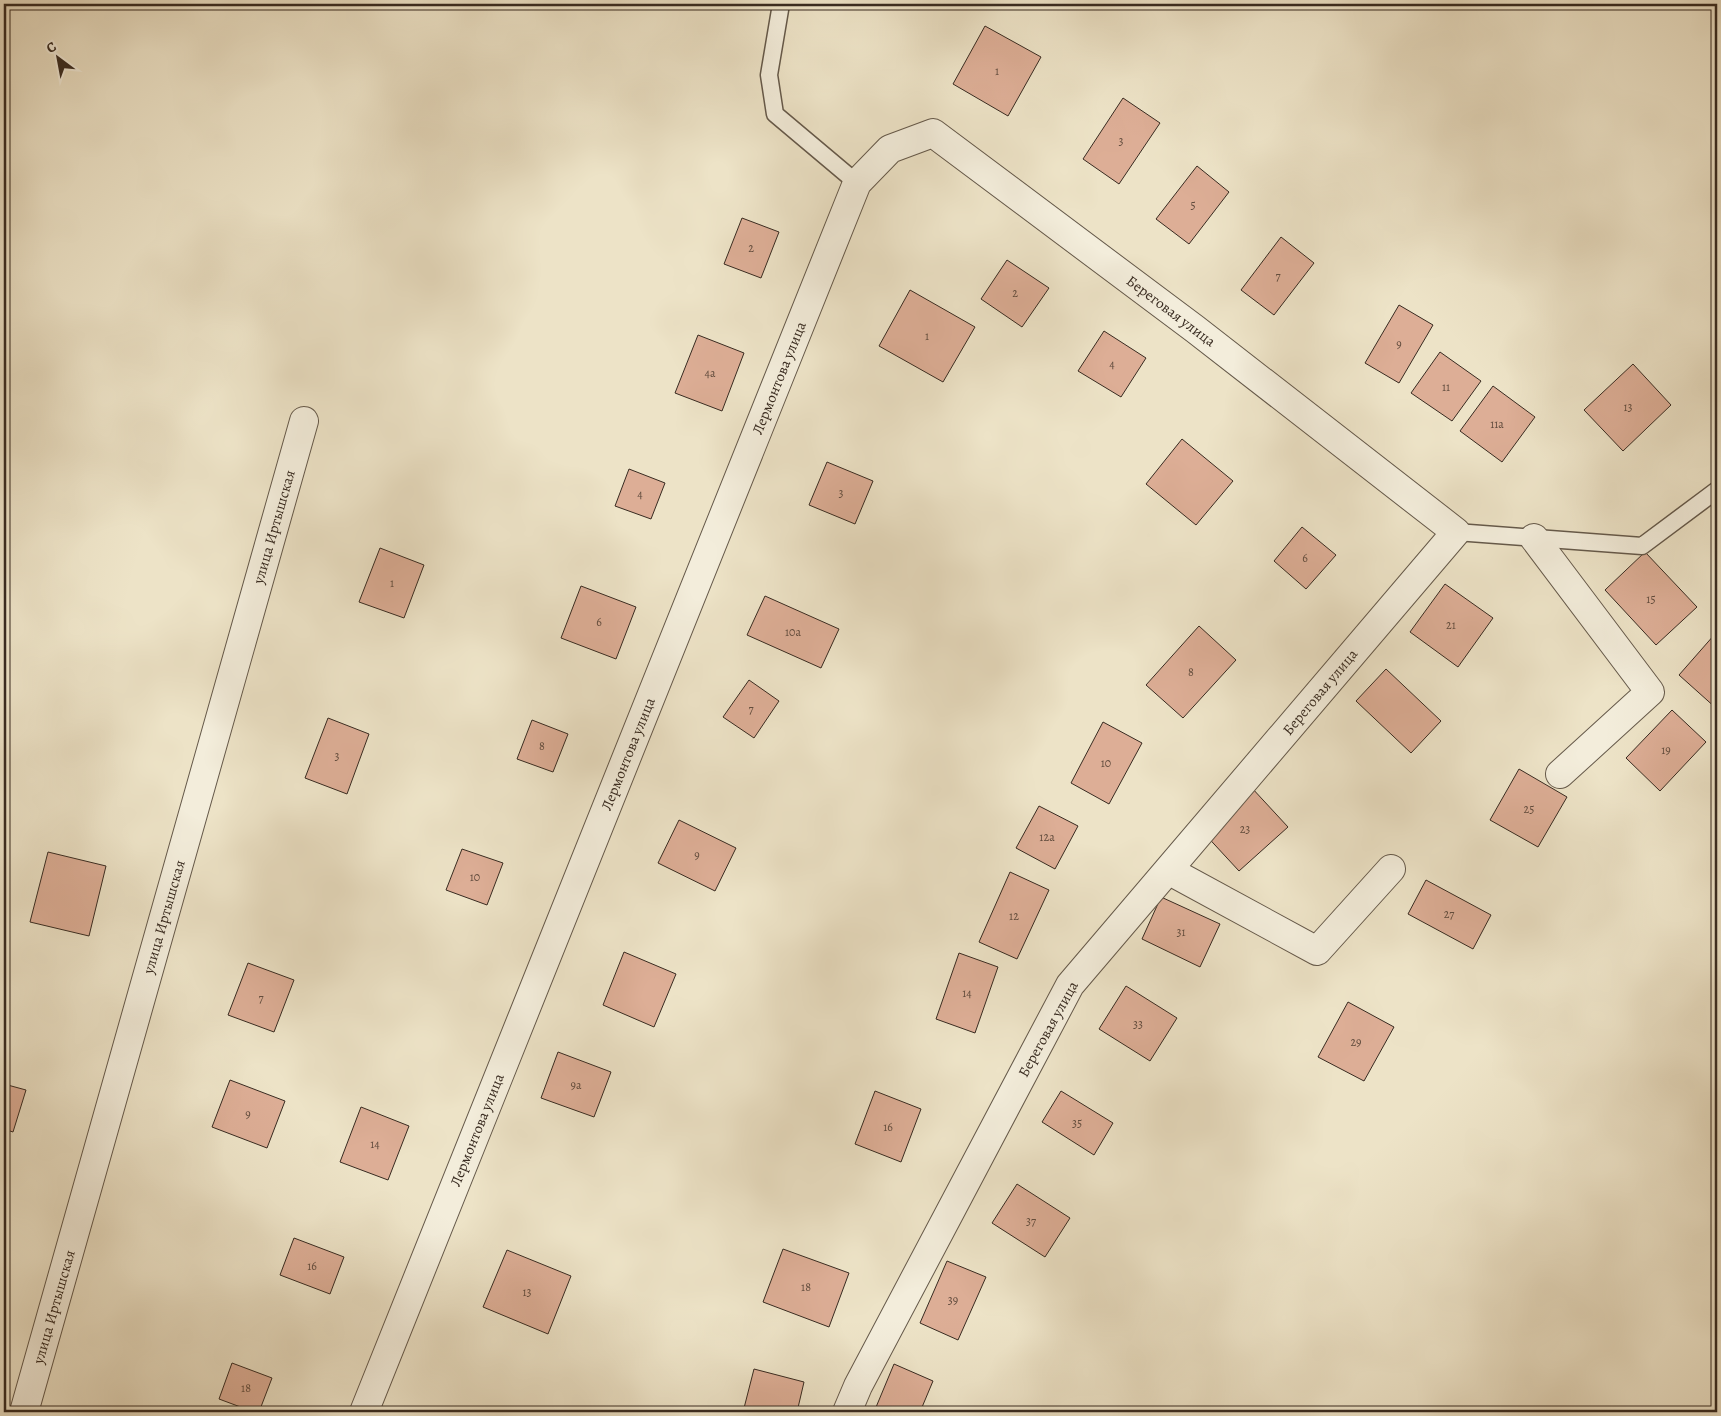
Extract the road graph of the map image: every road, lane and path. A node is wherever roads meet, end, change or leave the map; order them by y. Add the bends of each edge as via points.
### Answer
1 (781, 4) edge
2 (933, 133) joint
3 (857, 183) junction
4 (304, 421) dead end
5 (1717, 490) edge
6 (1456, 532) junction
7 (1534, 538) junction
8 (1560, 774) dead end
9 (1391, 869) dead end
10 (1168, 870) junction
11 (24, 1412) edge
12 (364, 1412) edge
13 (846, 1412) edge

1 - 3 lane via 769,75 775,114
2 - 3 street, Лермонтова улица via 890,149
2 - 6 street, Береговая улица via 1195,329
3 - 12 street, Лермонтова улица
4 - 11 street, улица Иртышская
5 - 7 lane via 1642,546
6 - 7 lane
6 - 10 street, Береговая улица
7 - 8 street via 1650,692
9 - 10 street via 1317,951
10 - 13 street, Береговая улица via 1070,984

